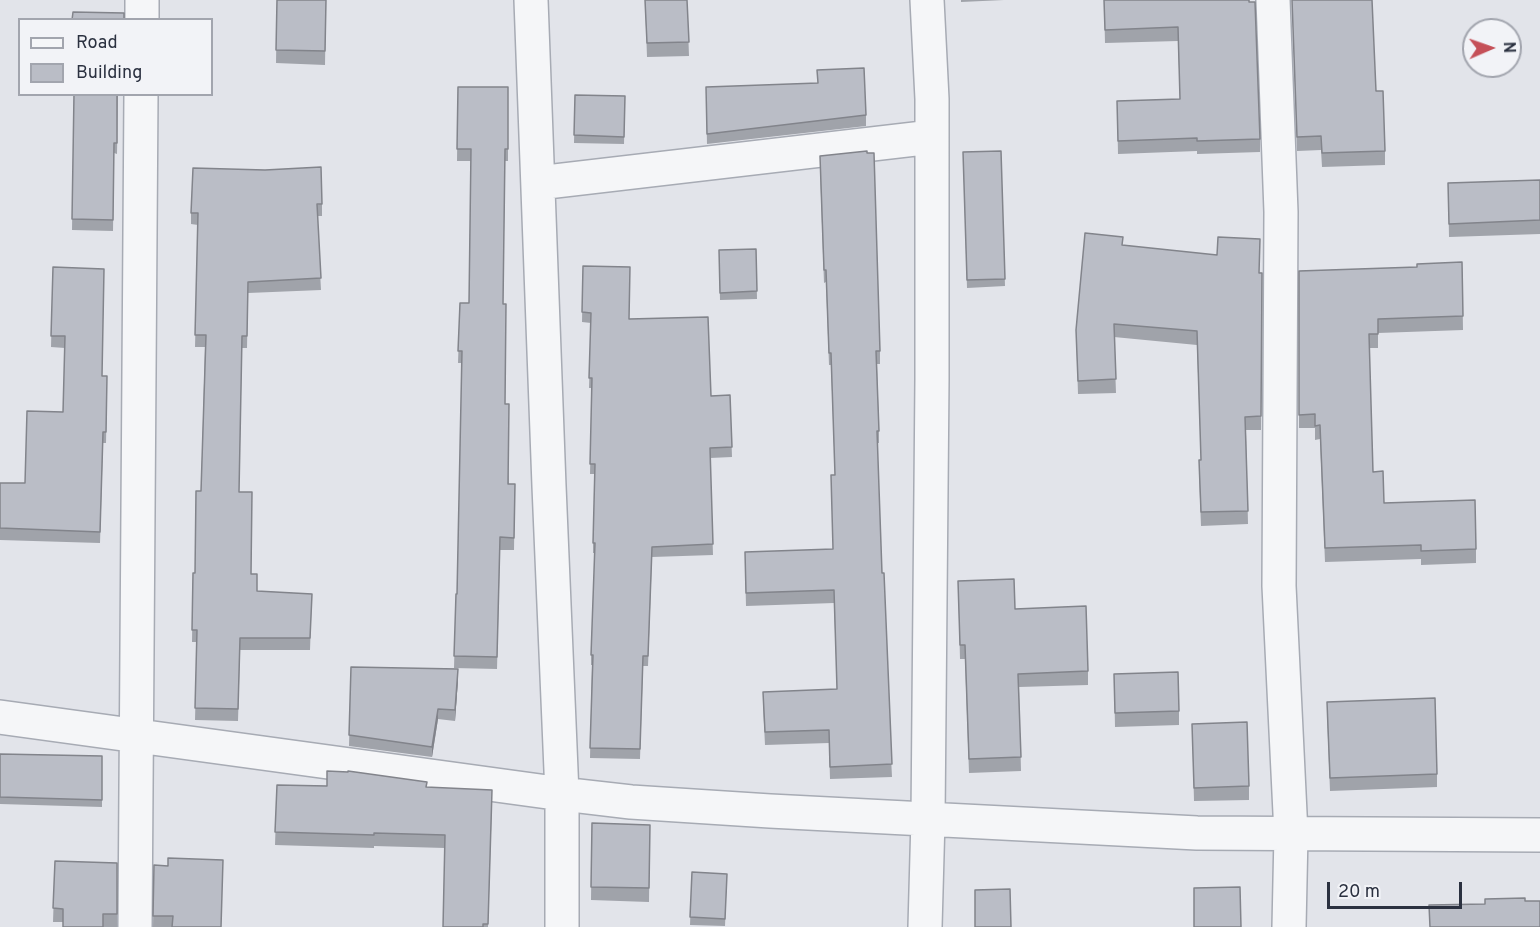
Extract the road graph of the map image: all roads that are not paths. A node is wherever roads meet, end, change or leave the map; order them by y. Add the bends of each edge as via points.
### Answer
1 (142, 0) edge
2 (531, 0) edge
3 (927, 0) edge
4 (1273, 0) edge
5 (142, 18) edge
6 (141, 96) edge
7 (932, 137) junction
8 (538, 183) junction
9 (0, 717) edge
10 (135, 736) junction
11 (562, 794) junction
12 (928, 819) junction
13 (1291, 834) junction
14 (1540, 835) edge
15 (135, 927) edge
16 (562, 927) edge
17 (925, 927) edge
18 (1289, 927) edge

1 - 5 street
2 - 8 street
3 - 7 street
4 - 13 street via 1281,212 1280,586
6 - 10 street
7 - 8 street
7 - 12 street
8 - 11 street
9 - 10 street
10 - 11 street
10 - 15 street
11 - 12 street via 631,802
11 - 16 street
12 - 13 street
12 - 17 street
13 - 14 street
13 - 18 street

